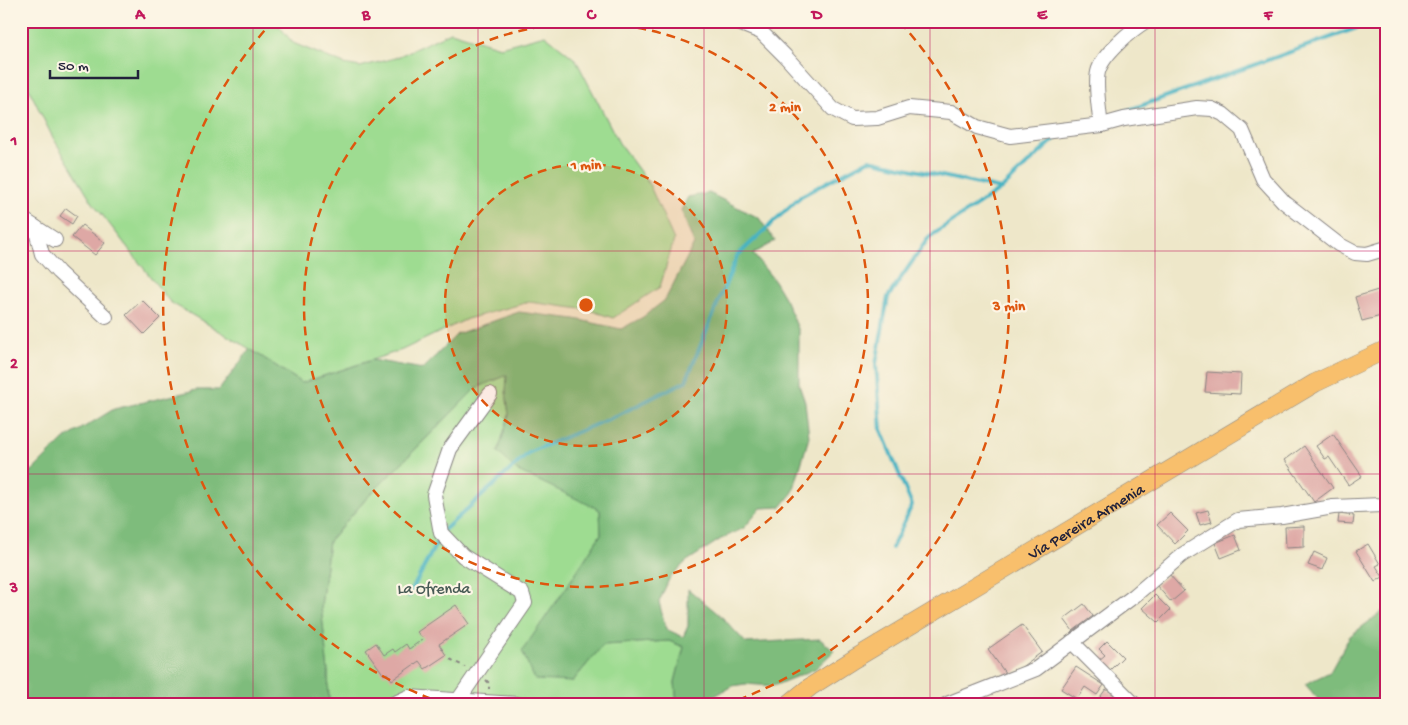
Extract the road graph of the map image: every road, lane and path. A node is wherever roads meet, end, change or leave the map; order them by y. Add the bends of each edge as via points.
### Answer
1 (726, 21) edge
2 (1146, 21) edge
3 (1102, 125) junction
4 (21, 218) edge
5 (35, 227) junction
6 (55, 240) dead end
7 (1387, 248) edge
8 (106, 317) dead end
9 (1387, 349) edge
10 (490, 394) dead end
11 (1387, 503) edge
12 (1072, 642) junction
13 (459, 699) junction
14 (393, 704) edge
15 (517, 704) edge
16 (789, 704) edge
17 (947, 704) edge
18 (1134, 704) edge

1 - 3 street via 761,32 833,109 852,119 878,118 909,108 951,112 977,127 1010,136
2 - 3 street via 1103,61 1097,73
3 - 7 street via 1197,108 1212,109 1242,130 1263,180 1284,202 1338,244 1355,253 1368,254
4 - 5 street
5 - 6 street
5 - 8 street via 42,254
9 - 16 main road, Vía Pereira Armenia via 1315,383 1223,437 854,659
10 - 13 street via 450,449 434,495 441,533 463,556 522,593 525,603
11 - 12 street via 1238,520 1182,555
12 - 17 street via 1036,669
12 - 18 street
13 - 14 street via 408,698
13 - 15 street

